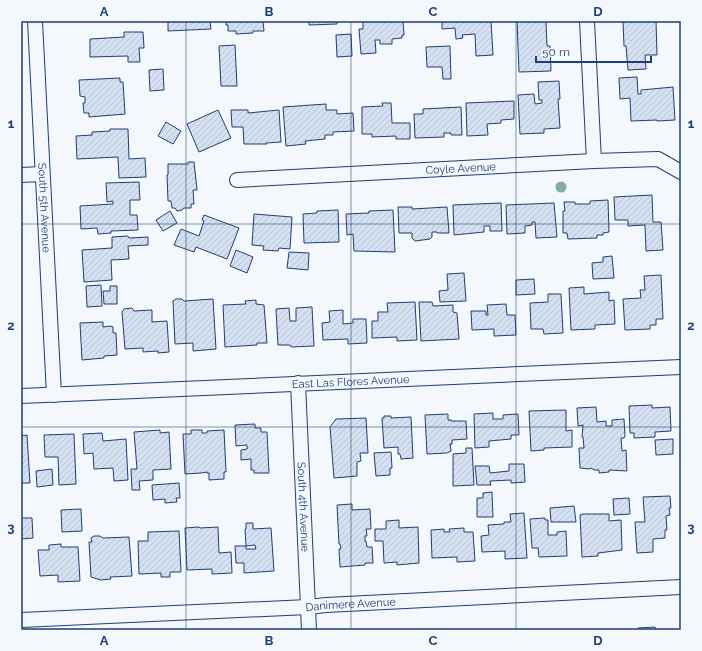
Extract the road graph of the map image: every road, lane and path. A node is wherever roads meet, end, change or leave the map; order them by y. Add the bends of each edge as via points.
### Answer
1 (35, 21) edge
2 (586, 21) edge
3 (594, 161) junction
4 (681, 172) edge
5 (42, 174) junction
6 (21, 175) edge
7 (237, 180) dead end
8 (681, 366) edge
9 (298, 383) junction
10 (54, 395) junction
11 (21, 396) edge
12 (681, 587) edge
13 (308, 607) junction
14 (21, 620) edge
15 (309, 630) edge

1 - 5 street, South 5th Avenue
2 - 3 street
3 - 4 street, Coyle Avenue via 658,159
3 - 7 street, Coyle Avenue
5 - 6 street
5 - 10 street, South 5th Avenue
8 - 9 street, East Las Flores Avenue
9 - 10 street, East Las Flores Avenue
9 - 13 street, South 4th Avenue
10 - 11 street, East Las Flores Avenue
12 - 13 street, Danimere Avenue
13 - 14 street, Danimere Avenue
13 - 15 street, South 4th Avenue

